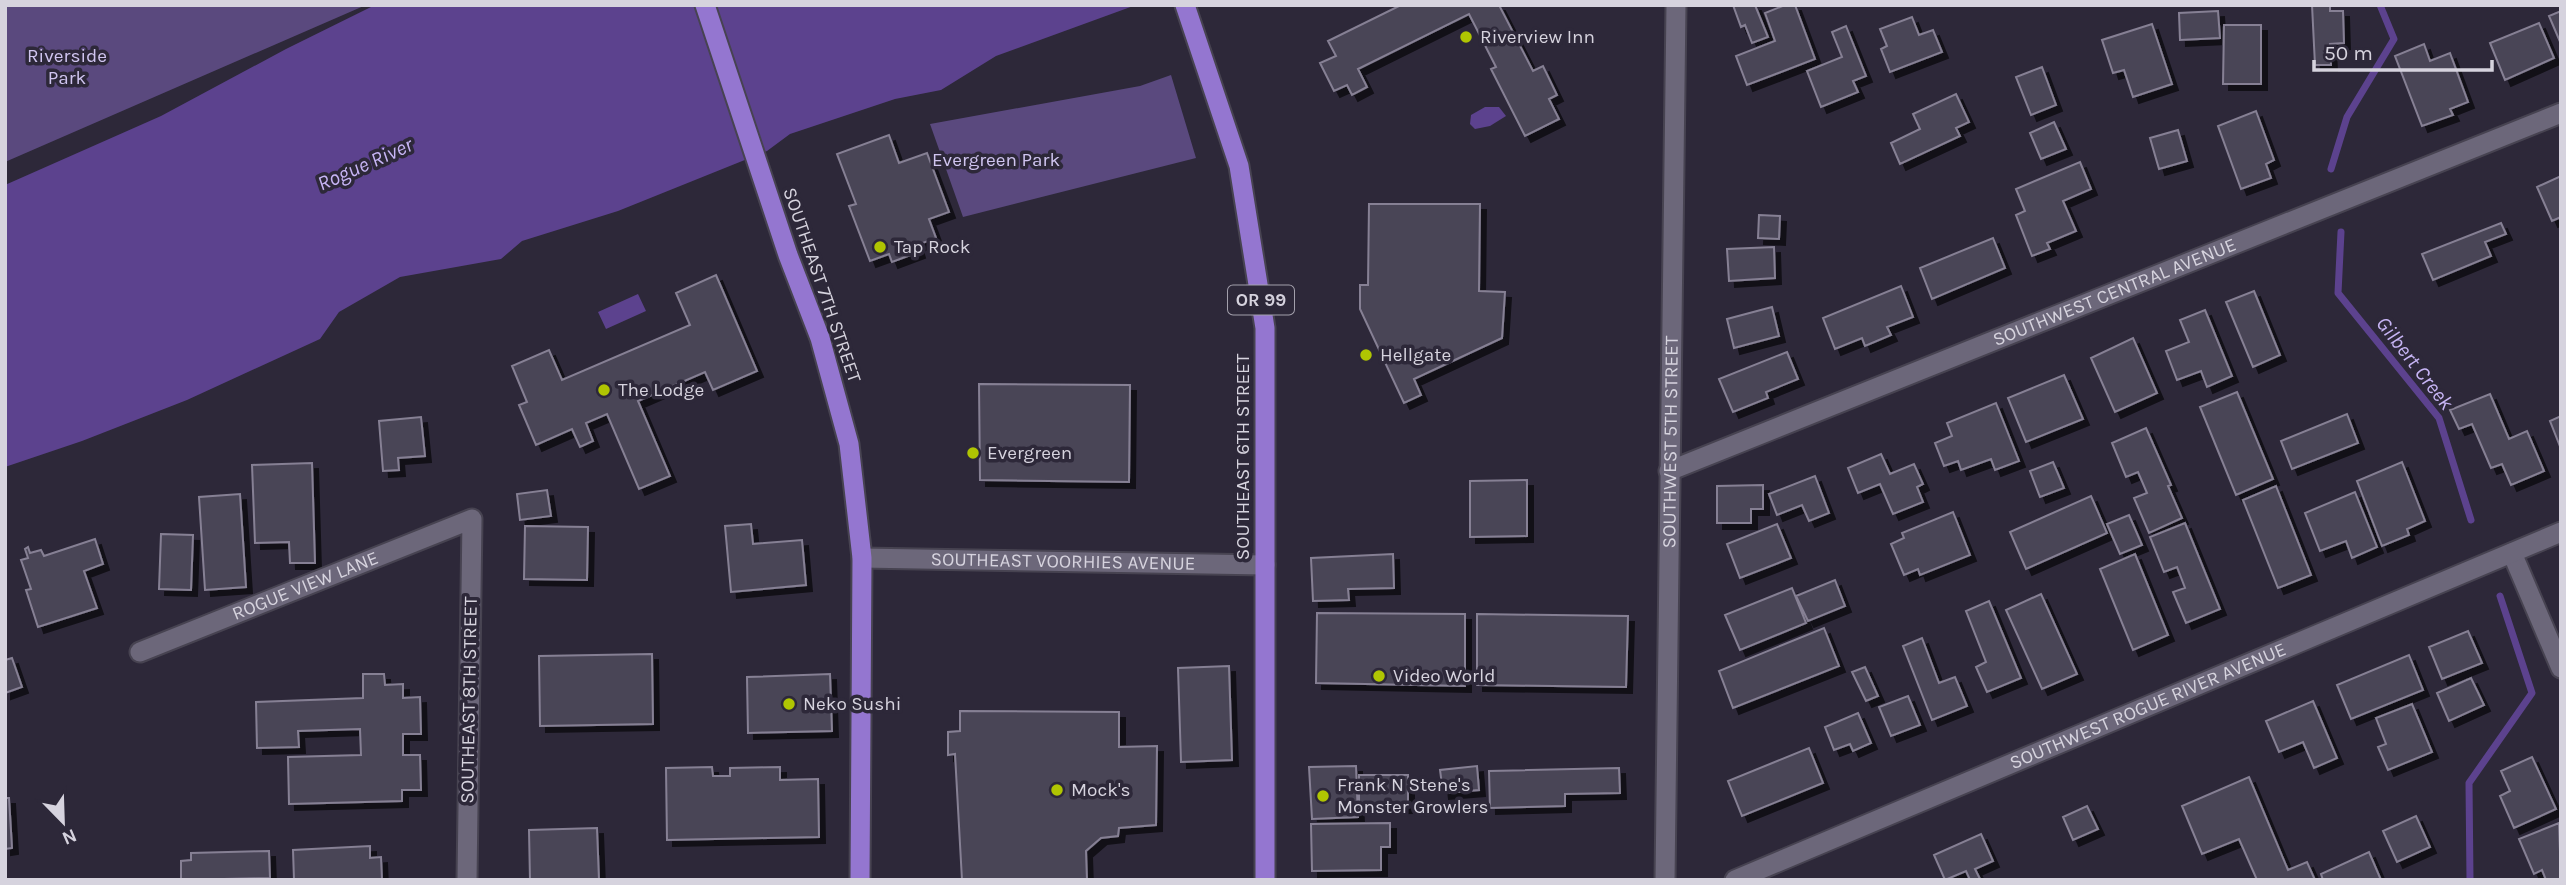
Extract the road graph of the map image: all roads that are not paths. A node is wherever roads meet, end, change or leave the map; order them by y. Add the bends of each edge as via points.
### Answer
1 (705, 5) edge
2 (1185, 5) edge
3 (1676, 5) edge
4 (2561, 113) edge
5 (1669, 471) junction
6 (472, 519) joint
7 (2561, 532) edge
8 (2512, 553) junction
9 (862, 558) junction
10 (1265, 565) junction
11 (140, 652) dead end
12 (2561, 668) edge
13 (467, 880) edge
14 (860, 880) edge
15 (1265, 880) edge
16 (1665, 880) edge
17 (1735, 880) edge

1 - 9 highway, SOUTHEAST 7TH STREET via 820,338 849,444
2 - 10 highway, SOUTHEAST 6TH STREET / OR 99 via 1239,166 1265,328
3 - 5 street, SOUTHWEST 5TH STREET
4 - 5 street, SOUTHWEST CENTRAL AVENUE
5 - 16 street, SOUTHWEST 5TH STREET
6 - 11 street, ROGUE VIEW LANE
6 - 13 street, SOUTHEAST 8TH STREET
7 - 8 street, SOUTHWEST ROGUE RIVER AVENUE
8 - 12 street
8 - 17 street, SOUTHWEST ROGUE RIVER AVENUE
9 - 10 street, SOUTHEAST VOORHIES AVENUE
9 - 14 highway, SOUTHEAST 7TH STREET
10 - 15 highway, SOUTHEAST 6TH STREET / OR 99

